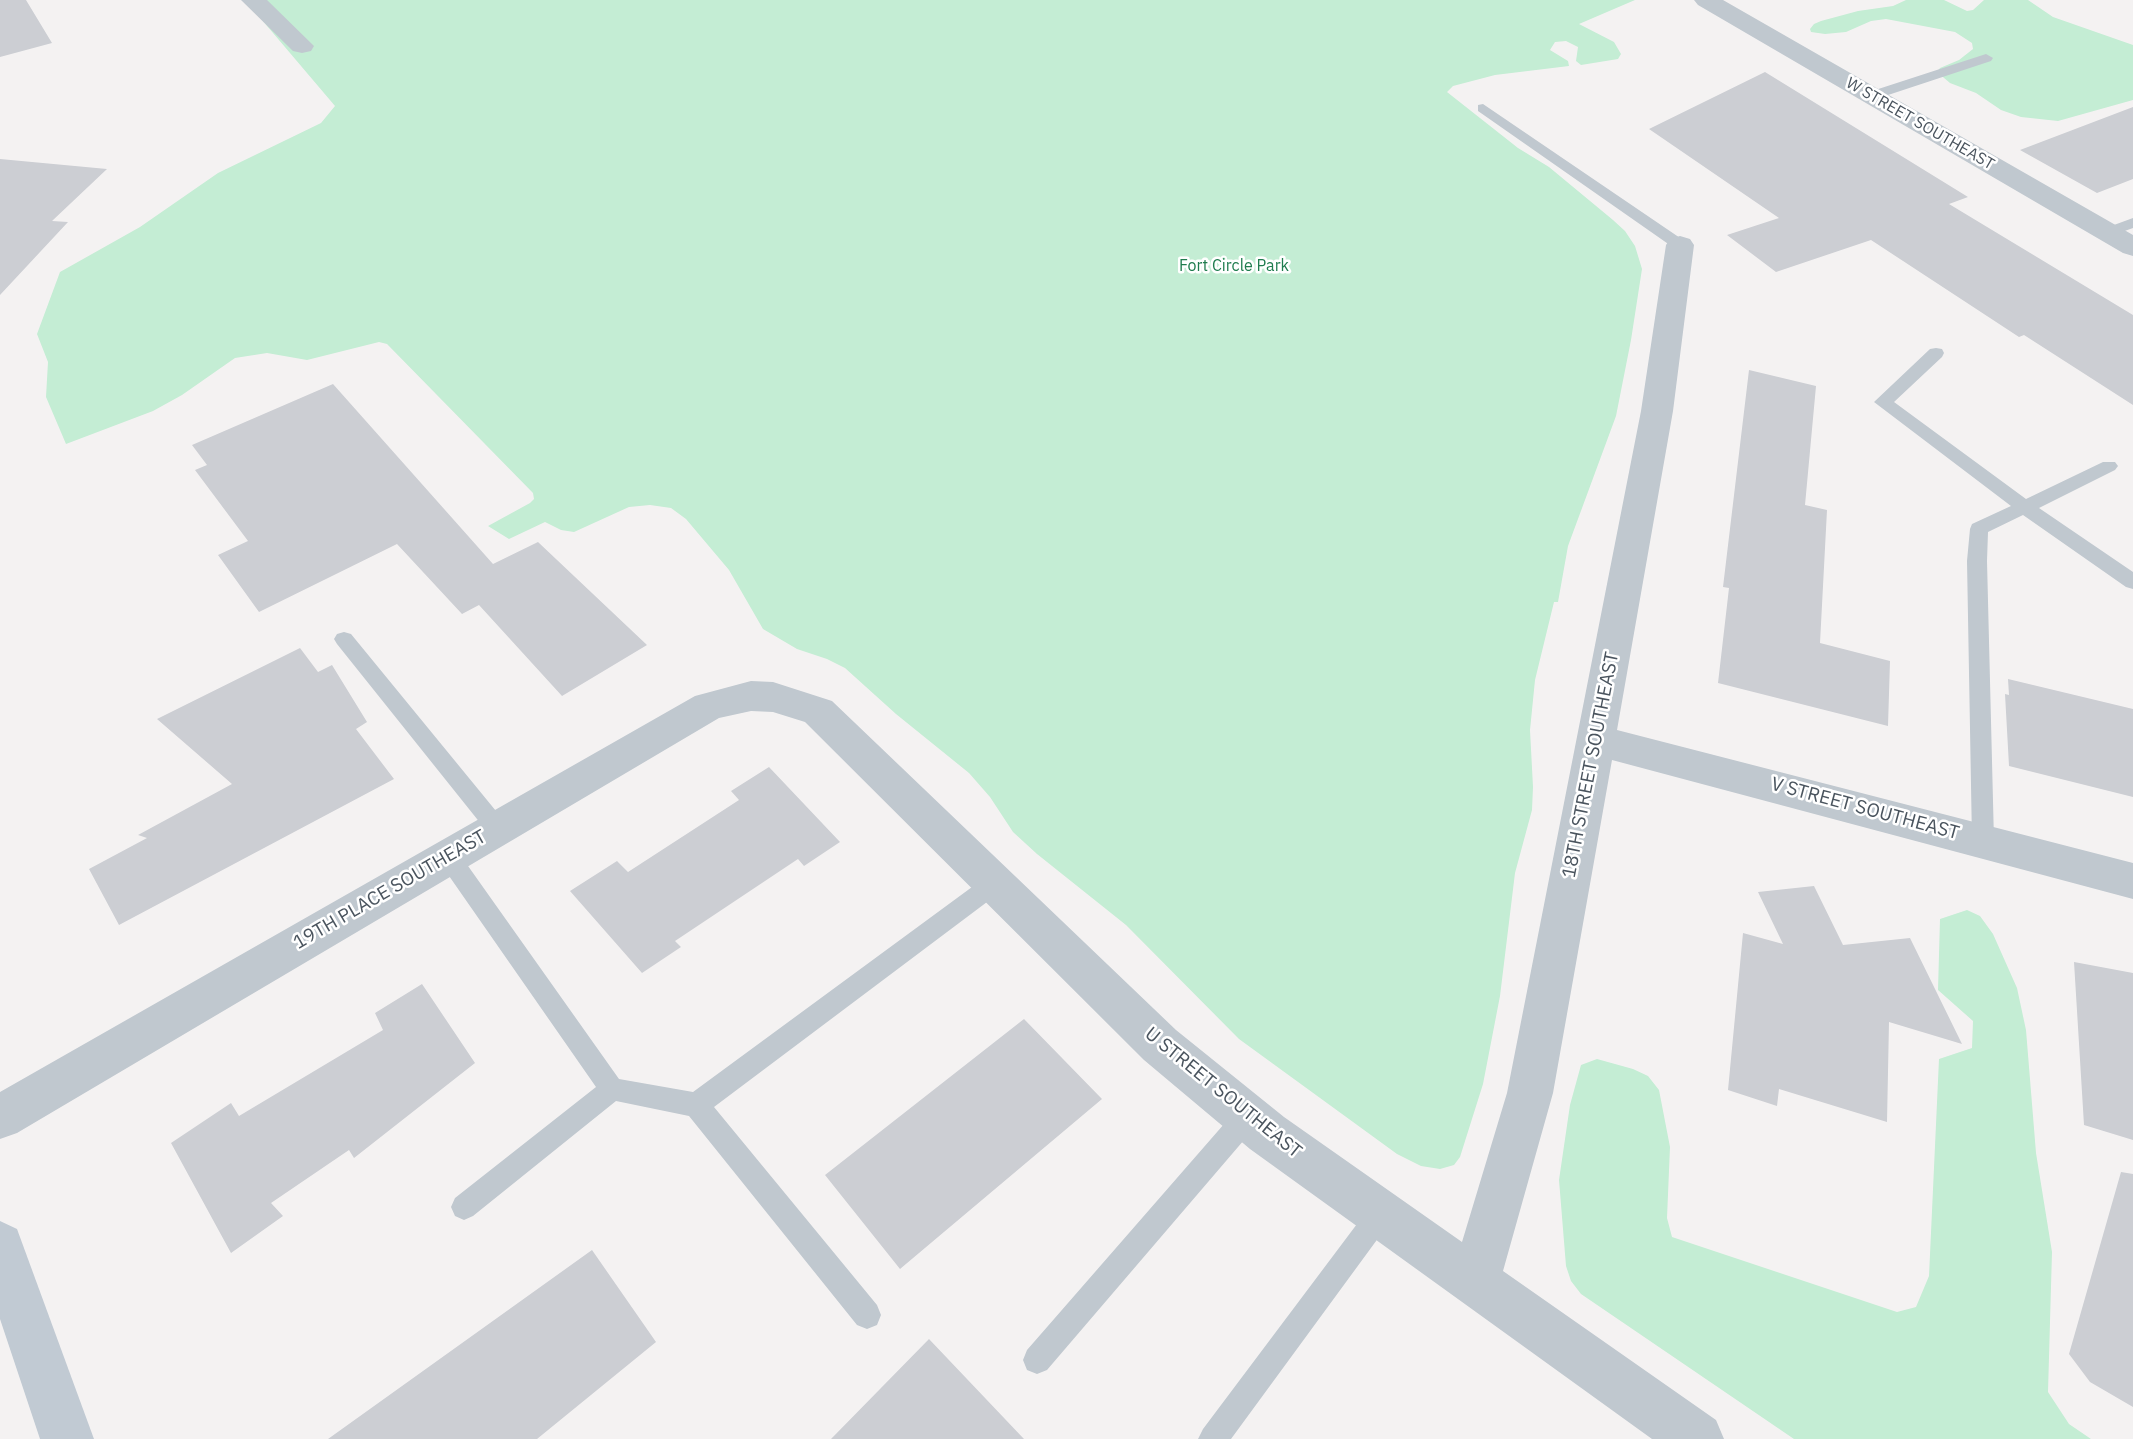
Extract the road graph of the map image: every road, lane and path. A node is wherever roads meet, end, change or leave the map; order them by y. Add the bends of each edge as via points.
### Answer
1 (253, 0) edge
2 (1706, 0) edge
3 (302, 46) dead end
4 (1986, 58) dead end
5 (1871, 96) junction
6 (1483, 108) dead end
7 (2133, 223) edge
8 (2108, 232) junction
9 (1680, 245) joint
10 (2133, 247) edge
11 (1936, 352) dead end
12 (2109, 466) dead end
13 (2026, 508) junction
14 (2133, 582) edge
15 (344, 639) dead end
16 (790, 700) joint
17 (1595, 740) junction
18 (497, 828) junction
19 (1983, 841) junction
20 (448, 856) junction
21 (2133, 881) edge
22 (995, 883) junction
23 (612, 1089) junction
24 (696, 1105) junction
25 (0, 1117) edge
26 (1247, 1117) junction
27 (464, 1207) dead end
28 (1381, 1213) junction
29 (0, 1246) edge
30 (1475, 1280) junction
31 (867, 1315) dead end
32 (1037, 1360) dead end
33 (67, 1439) edge
34 (1213, 1439) edge
35 (1697, 1439) edge

1 - 3 street
2 - 5 street, W STREET SOUTHEAST
4 - 5 lane
5 - 8 street, W STREET SOUTHEAST
6 - 9 lane
7 - 8 lane
8 - 10 street, W STREET SOUTHEAST
9 - 17 street, 18TH STREET SOUTHEAST via 1657,411
11 - 13 lane via 1883,402
12 - 13 lane
13 - 14 lane
13 - 19 lane via 1979,529
15 - 18 lane
16 - 18 street, 19TH PLACE SOUTHEAST via 751,696 709,706
16 - 22 street, U STREET SOUTHEAST via 818,711
17 - 19 street, V STREET SOUTHEAST
17 - 30 street, 18TH STREET SOUTHEAST via 1530,1093
18 - 20 street, 19TH PLACE SOUTHEAST
19 - 21 street, V STREET SOUTHEAST
20 - 23 lane
20 - 25 street, 19TH PLACE SOUTHEAST
22 - 24 lane
22 - 26 street, U STREET SOUTHEAST via 1160,1045
23 - 24 lane
23 - 27 lane
24 - 31 lane
26 - 28 street, U STREET SOUTHEAST
26 - 32 lane
28 - 30 street, U STREET SOUTHEAST
28 - 34 lane
29 - 33 main road
30 - 35 street, U STREET SOUTHEAST

